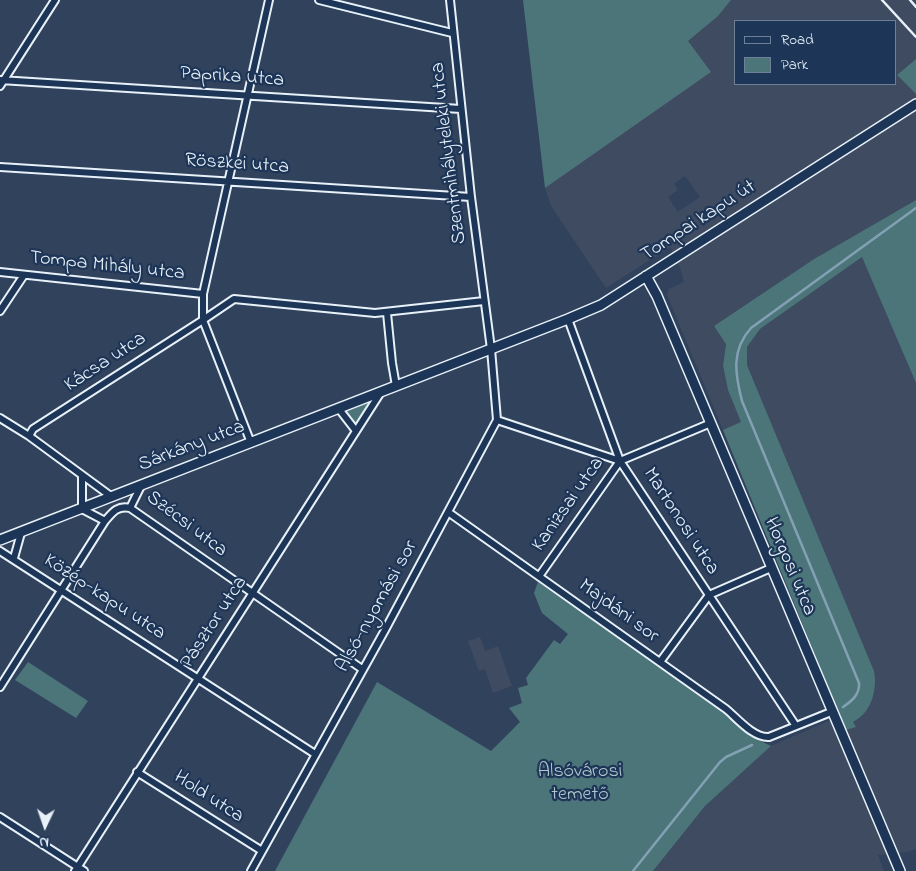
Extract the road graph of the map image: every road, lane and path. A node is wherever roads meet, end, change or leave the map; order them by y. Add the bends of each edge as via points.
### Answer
1 (55, 0) edge
2 (269, 0) edge
3 (319, 0) edge
4 (450, 0) edge
5 (452, 33) junction
6 (1, 82) edge
7 (248, 96) junction
8 (916, 104) edge
9 (461, 109) junction
10 (0, 166) edge
11 (228, 181) junction
12 (471, 197) junction
13 (0, 272) edge
14 (24, 275) junction
15 (646, 276) junction
16 (203, 294) junction
17 (484, 301) junction
18 (0, 311) edge
19 (387, 313) junction
20 (568, 319) junction
21 (203, 320) junction
22 (491, 349) junction
23 (396, 386) junction
24 (381, 392) junction
25 (339, 409) junction
26 (0, 418) edge
27 (497, 420) junction
28 (711, 423) junction
29 (356, 432) junction
30 (29, 436) junction
31 (251, 443) junction
32 (620, 461) junction
33 (82, 476) junction
34 (141, 486) junction
35 (112, 497) junction
36 (130, 508) junction
37 (82, 509) junction
38 (448, 512) junction
39 (105, 521) junction
40 (21, 533) junction
41 (0, 540) edge
42 (0, 551) edge
43 (14, 558) junction
44 (771, 568) junction
45 (540, 575) junction
46 (62, 591) junction
47 (253, 594) junction
48 (709, 595) junction
49 (660, 662) junction
50 (362, 669) junction
51 (199, 678) junction
52 (0, 687) edge
53 (831, 712) junction
54 (796, 726) junction
55 (315, 754) junction
56 (137, 772) junction
57 (0, 817) edge
58 (262, 851) junction
59 (76, 869) edge
60 (84, 871) edge
61 (251, 871) edge
62 (900, 871) edge

1 - 6 street
2 - 7 street
3 - 5 street
4 - 5 street, Szentmihályteleki utca
5 - 9 street, Szentmihályteleki utca
6 - 7 street, Paprika utca
7 - 9 street, Paprika utca
7 - 11 street
8 - 15 street, Tompai kapu út
9 - 12 street, Szentmihályteleki utca
10 - 11 street, Röszkei utca
11 - 12 street, Röszkei utca
11 - 16 street
12 - 17 street, Szentmihályteleki utca
13 - 14 street, Tompa Mihály utca
14 - 16 street, Tompa Mihály utca
14 - 18 street
15 - 20 street, Tompai kapu út via 601,305
15 - 28 street, Horgosi utca
16 - 21 street, Tompa Mihály utca
17 - 19 street
17 - 22 street, Szentmihályteleki utca
19 - 21 street via 234,299
19 - 23 street
20 - 22 street, Tompai kapu út
20 - 32 street, Martonosi utca
21 - 30 street, Kácsa utca via 33,429
21 - 31 street
22 - 23 street, Tompai kapu út
22 - 27 street
23 - 24 street, Sárkány utca
24 - 25 street, Sárkány utca
24 - 29 street, Pásztor utca
25 - 29 street
25 - 31 street, Sárkány utca
26 - 30 street
27 - 32 street
27 - 38 street, Alsó-nyomási sor
28 - 32 street, Kanizsai utca
28 - 44 street, Horgosi utca
29 - 47 street, Pásztor utca
30 - 33 street
31 - 34 street, Sárkány utca
32 - 45 street, Kanizsai utca
32 - 48 street, Martonosi utca
33 - 35 street
33 - 37 street
34 - 35 street, Sárkány utca
34 - 36 street, Szécsi utca
35 - 37 street, Sárkány utca
36 - 39 street via 116,509
36 - 47 street, Szécsi utca
37 - 39 street
37 - 40 street, Sárkány utca
38 - 45 street, Majdáni sor
38 - 50 street, Alsó-nyomási sor
39 - 46 street
40 - 41 street, Sárkány utca
40 - 43 street
42 - 43 street, Közép-kapu utca
43 - 46 street, Közép-kapu utca
44 - 48 street
44 - 53 street, Horgosi utca
45 - 49 street, Majdáni sor
46 - 51 street, Közép-kapu utca
46 - 52 street
47 - 50 street, Szécsi utca
47 - 51 street, Pásztor utca
48 - 49 street
48 - 54 street, Martonosi utca
49 - 54 street, Majdáni sor via 756,734 769,737
50 - 55 street, Alsó-nyomási sor
51 - 55 street, Közép-kapu utca
51 - 56 street, Pásztor utca
53 - 54 street
53 - 62 street, Horgosi utca
55 - 58 street, Alsó-nyomási sor
56 - 58 street, Hold utca
56 - 59 street, Pásztor utca
57 - 59 street
58 - 61 street, Alsó-nyomási sor
59 - 60 street

